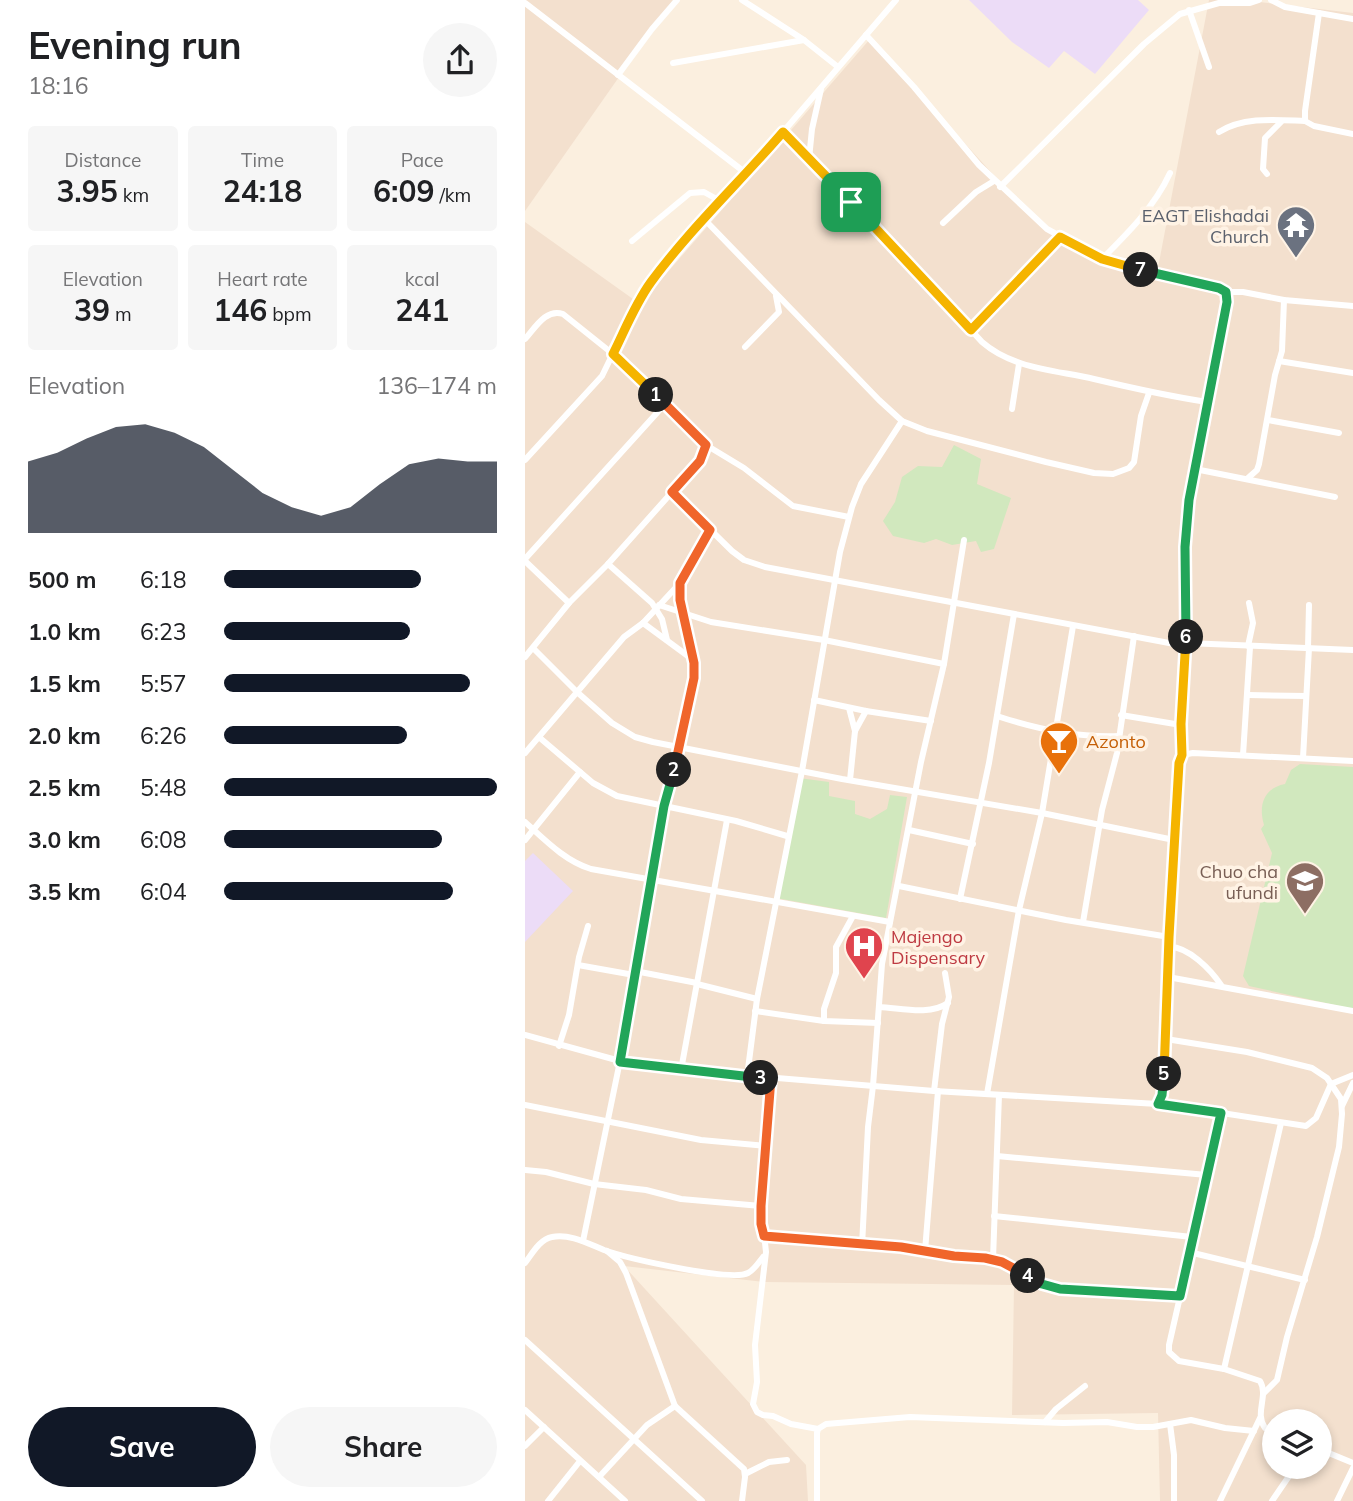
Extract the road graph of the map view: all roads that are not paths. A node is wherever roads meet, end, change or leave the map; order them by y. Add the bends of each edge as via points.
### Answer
1 (677, 0) edge
2 (742, 0) edge
3 (896, 0) edge
4 (1259, 0) edge
5 (1271, 0) edge
6 (525, 3) edge
7 (1189, 10) junction
8 (1319, 12) junction
9 (1353, 19) edge
10 (866, 35) junction
11 (803, 40) junction
12 (673, 63) dead end
13 (838, 67) junction
14 (1209, 67) dead end
15 (618, 75) junction
16 (821, 88) junction
17 (1282, 121) junction
18 (1305, 121) junction
19 (783, 132) junction
20 (1219, 132) dead end
21 (1353, 134) edge
22 (809, 159) junction
23 (1170, 173) dead end
24 (747, 174) junction
25 (1267, 174) dead end
26 (994, 181) junction
27 (1000, 187) junction
28 (722, 202) junction
29 (705, 220) junction
30 (943, 223) dead end
31 (1060, 237) junction
32 (632, 242) dead end
33 (1102, 259) junction
34 (1226, 292) junction
35 (776, 296) junction
36 (1285, 300) junction
37 (1353, 306) edge
38 (971, 330) junction
39 (525, 339) edge
40 (745, 347) dead end
41 (613, 354) junction
42 (1279, 361) junction
43 (1019, 364) junction
44 (1353, 373) edge
45 (1149, 393) junction
46 (1207, 402) junction
47 (665, 404) junction
48 (1013, 409) dead end
49 (1268, 420) junction
50 (902, 421) junction
51 (1339, 433) dead end
52 (706, 445) junction
53 (525, 460) edge
54 (1195, 469) junction
55 (1248, 478) junction
56 (672, 492) junction
57 (1335, 497) dead end
58 (849, 517) junction
59 (710, 530) junction
60 (964, 540) dead end
61 (525, 560) edge
62 (608, 564) junction
63 (835, 580) junction
64 (680, 583) junction
65 (569, 603) junction
66 (955, 603) junction
67 (1249, 603) dead end
68 (1309, 605) dead end
69 (658, 607) junction
70 (684, 614) junction
71 (1014, 614) junction
72 (643, 623) junction
73 (1073, 626) junction
74 (1133, 636) junction
75 (667, 640) junction
76 (824, 640) junction
77 (1185, 644) junction
78 (1249, 646) junction
79 (533, 648) junction
80 (1308, 648) junction
81 (1353, 650) edge
82 (525, 657) edge
83 (692, 659) junction
84 (944, 664) junction
85 (577, 692) junction
86 (1248, 695) junction
87 (1306, 696) junction
88 (814, 701) junction
89 (849, 708) junction
90 (866, 711) junction
91 (1121, 715) junction
92 (997, 716) junction
93 (931, 721) junction
94 (1181, 724) junction
95 (1055, 730) junction
96 (855, 731) junction
97 (1119, 736) junction
98 (540, 738) junction
99 (678, 746) junction
100 (525, 753) edge
101 (1182, 755) junction
102 (1243, 755) junction
103 (1303, 758) junction
104 (1353, 761) edge
105 (802, 771) junction
106 (580, 772) junction
107 (851, 780) junction
108 (917, 791) junction
109 (981, 803) junction
110 (664, 806) junction
111 (1042, 813) junction
112 (727, 820) junction
113 (525, 822) edge
114 (1100, 825) junction
115 (534, 830) junction
116 (909, 830) junction
117 (787, 836) junction
118 (525, 840) edge
119 (1174, 840) junction
120 (973, 844) junction
121 (652, 879) junction
122 (899, 886) junction
123 (713, 890) junction
124 (960, 899) junction
125 (775, 902) junction
126 (1019, 910) junction
127 (853, 916) junction
128 (890, 922) junction
129 (1083, 922) junction
130 (588, 926) dead end
131 (1169, 937) junction
132 (1169, 947) junction
133 (578, 965) junction
134 (635, 973) junction
135 (945, 974) dead end
136 (1168, 976) junction
137 (697, 984) junction
138 (1221, 985) junction
139 (757, 999) junction
140 (948, 1003) junction
141 (879, 1007) junction
142 (755, 1011) junction
143 (1353, 1011) edge
144 (824, 1021) junction
145 (878, 1023) junction
146 (525, 1035) edge
147 (1166, 1040) junction
148 (559, 1046) junction
149 (620, 1062) junction
150 (681, 1070) junction
151 (1353, 1075) edge
152 (747, 1077) junction
153 (771, 1078) junction
154 (1353, 1083) edge
155 (1331, 1084) junction
156 (873, 1086) junction
157 (936, 1091) junction
158 (987, 1094) junction
159 (999, 1095) junction
160 (1158, 1104) junction
161 (525, 1105) edge
162 (1342, 1108) junction
163 (1221, 1113) junction
164 (607, 1121) junction
165 (1281, 1123) junction
166 (766, 1146) junction
167 (997, 1156) junction
168 (525, 1170) edge
169 (1207, 1175) junction
170 (594, 1184) junction
171 (761, 1206) junction
172 (994, 1216) junction
173 (764, 1236) junction
174 (1192, 1237) junction
175 (583, 1241) junction
176 (862, 1246) junction
177 (607, 1251) junction
178 (925, 1251) junction
179 (1189, 1252) junction
180 (765, 1256) junction
181 (993, 1259) junction
182 (525, 1262) edge
183 (1247, 1266) junction
184 (1305, 1280) junction
185 (1180, 1296) junction
186 (525, 1340) edge
187 (1224, 1369) junction
188 (1085, 1385) dead end
189 (1264, 1393) junction
190 (675, 1406) junction
191 (525, 1410) edge
192 (1260, 1418) junction
193 (1045, 1422) junction
194 (1262, 1422) edge
195 (1170, 1424) junction
196 (544, 1427) junction
197 (818, 1429) junction
198 (1254, 1431) junction
199 (633, 1440) junction
200 (525, 1447) edge
201 (1332, 1455) edge
202 (787, 1460) dead end
203 (580, 1461) junction
204 (1353, 1465) edge
205 (745, 1474) junction
206 (599, 1477) junction
207 (1287, 1479) edge
208 (548, 1501) edge
209 (625, 1501) edge
210 (702, 1501) edge
211 (742, 1501) edge
212 (817, 1501) edge
213 (1174, 1501) edge
214 (1220, 1501) edge
215 (1272, 1501) edge
216 (1337, 1501) edge

1 - 15 street
2 - 11 street
3 - 10 street
4 - 7 street
5 - 8 street
6 - 15 street
7 - 14 street
7 - 27 street via 1143,44
8 - 9 street
8 - 18 street
10 - 13 street
10 - 26 street
11 - 12 street
11 - 13 street
13 - 16 street
15 - 24 street
16 - 19 street
16 - 22 street
17 - 18 street
17 - 20 street via 1239,123
17 - 25 street via 1265,138 1263,169
18 - 21 street
19 - 22 street
19 - 24 street
22 - 38 street
23 - 33 street via 1146,212
24 - 28 street
26 - 27 street
26 - 30 street
27 - 31 street
28 - 29 street
28 - 32 street via 704,192 690,193
29 - 35 street
29 - 41 street via 651,282
31 - 33 street
31 - 38 street
33 - 34 street
34 - 36 street
34 - 46 street
35 - 40 street via 779,312
35 - 50 street
36 - 37 street
36 - 42 street
38 - 43 street via 996,354
39 - 41 street via 556,311
41 - 47 street
41 - 53 street via 603,376
42 - 44 street
42 - 49 street
43 - 45 street
43 - 48 street
45 - 46 street
45 - 50 street via 1134,462 1113,474 979,445
46 - 54 street
47 - 52 street
47 - 61 street
49 - 51 street
49 - 55 street via 1257,470
50 - 58 street via 861,484
52 - 56 street via 700,461
52 - 58 street via 793,506
54 - 55 street
54 - 77 street via 1186,526
55 - 57 street
56 - 59 street
56 - 62 street
58 - 63 street
59 - 63 street via 744,560
59 - 64 street
60 - 66 street
61 - 65 street
62 - 65 street
62 - 69 street
63 - 66 street
63 - 76 street
64 - 69 street
64 - 70 street
65 - 79 street
66 - 71 street
66 - 84 street
67 - 78 street via 1254,618
68 - 80 street
69 - 70 street
69 - 72 street
69 - 75 street
70 - 76 street
70 - 83 street
71 - 73 street
71 - 92 street
72 - 75 street
72 - 85 street via 624,637
73 - 74 street
73 - 95 street
74 - 77 street
74 - 91 street
75 - 83 street
76 - 84 street
76 - 88 street
77 - 78 street
77 - 94 street
78 - 80 street
78 - 86 street
79 - 82 street
79 - 85 street
80 - 81 street
80 - 87 street
83 - 99 street via 694,678
84 - 93 street
85 - 98 street
85 - 99 street via 622,730
86 - 87 street
86 - 102 street
87 - 103 street
88 - 89 street
88 - 105 street
89 - 90 street
89 - 96 street
90 - 93 street
90 - 96 street
91 - 94 street
91 - 97 street
92 - 95 street
92 - 109 street
93 - 108 street
94 - 101 street
95 - 97 street
95 - 111 street
96 - 107 street
97 - 114 street
98 - 100 street
98 - 106 street
99 - 105 street
99 - 110 street
101 - 102 street
101 - 119 street
102 - 103 street
103 - 104 street
105 - 107 street
105 - 117 street
106 - 110 street via 617,796
106 - 115 street
107 - 108 street
108 - 109 street
108 - 116 street
109 - 111 street
109 - 120 street
110 - 112 street
110 - 121 street
111 - 114 street
111 - 126 street
112 - 117 street
112 - 123 street
113 - 115 street
114 - 119 street
114 - 129 street
115 - 118 street
115 - 121 street via 579,865
116 - 120 street
116 - 122 street
117 - 125 street
119 - 131 street
120 - 124 street
121 - 123 street
121 - 134 street
122 - 124 street
122 - 128 street
123 - 125 street
123 - 137 street
124 - 126 street
125 - 127 street
125 - 139 street
126 - 129 street
126 - 158 street
127 - 128 street
127 - 144 street via 836,947 836,973
128 - 141 street
129 - 131 street
130 - 133 street
131 - 132 street
132 - 136 street
132 - 138 street via 1189,954
133 - 134 street
133 - 148 street
134 - 137 street
134 - 149 street
135 - 140 street
136 - 138 street
136 - 147 street
137 - 139 street
137 - 150 street
138 - 143 street
139 - 142 street
140 - 141 street via 936,1010
140 - 157 street
141 - 145 street
142 - 144 street
142 - 152 street
144 - 145 street
145 - 156 street
146 - 148 street
147 - 155 street via 1298,1064 1321,1073
147 - 160 street
148 - 149 street
149 - 150 street
149 - 164 street
150 - 152 street
151 - 155 street
152 - 153 street
153 - 156 street
153 - 166 street
154 - 162 street
155 - 162 street
155 - 165 street via 1311,1124
156 - 157 street
156 - 176 street
157 - 158 street
157 - 178 street
158 - 159 street
159 - 160 street
159 - 167 street
160 - 163 street
161 - 164 street
162 - 184 street via 1339,1147
163 - 165 street
163 - 169 street
164 - 166 street via 701,1140
164 - 170 street
165 - 183 street
166 - 171 street
167 - 169 street
167 - 172 street
168 - 170 street
169 - 174 street
170 - 171 street via 681,1199
170 - 175 street
171 - 173 street
172 - 174 street
172 - 181 street
173 - 176 street
173 - 180 street
174 - 179 street
175 - 177 street
175 - 182 street via 548,1238
176 - 178 street
177 - 180 street via 731,1276 748,1273
177 - 190 street via 626,1273
178 - 181 street
179 - 183 street
179 - 185 street
180 - 197 street via 755,1345 754,1407 763,1415
181 - 185 street via 1051,1287
183 - 184 street
183 - 187 street
184 - 189 street via 1277,1380
185 - 187 street via 1169,1352 1179,1361
186 - 199 street
187 - 189 street via 1260,1381
188 - 193 street
189 - 192 street
190 - 199 street
190 - 205 street via 741,1465
191 - 196 street
192 - 194 street
192 - 198 street
193 - 195 street via 1137,1427
193 - 197 street via 894,1417 826,1424
195 - 198 street via 1191,1420
195 - 213 street
196 - 200 street
196 - 203 street
197 - 212 street
198 - 214 street
199 - 206 street
199 - 210 street
201 - 204 street
202 - 205 street via 769,1462
203 - 206 street
203 - 208 street
204 - 216 street
205 - 211 street
206 - 209 street
207 - 215 street

